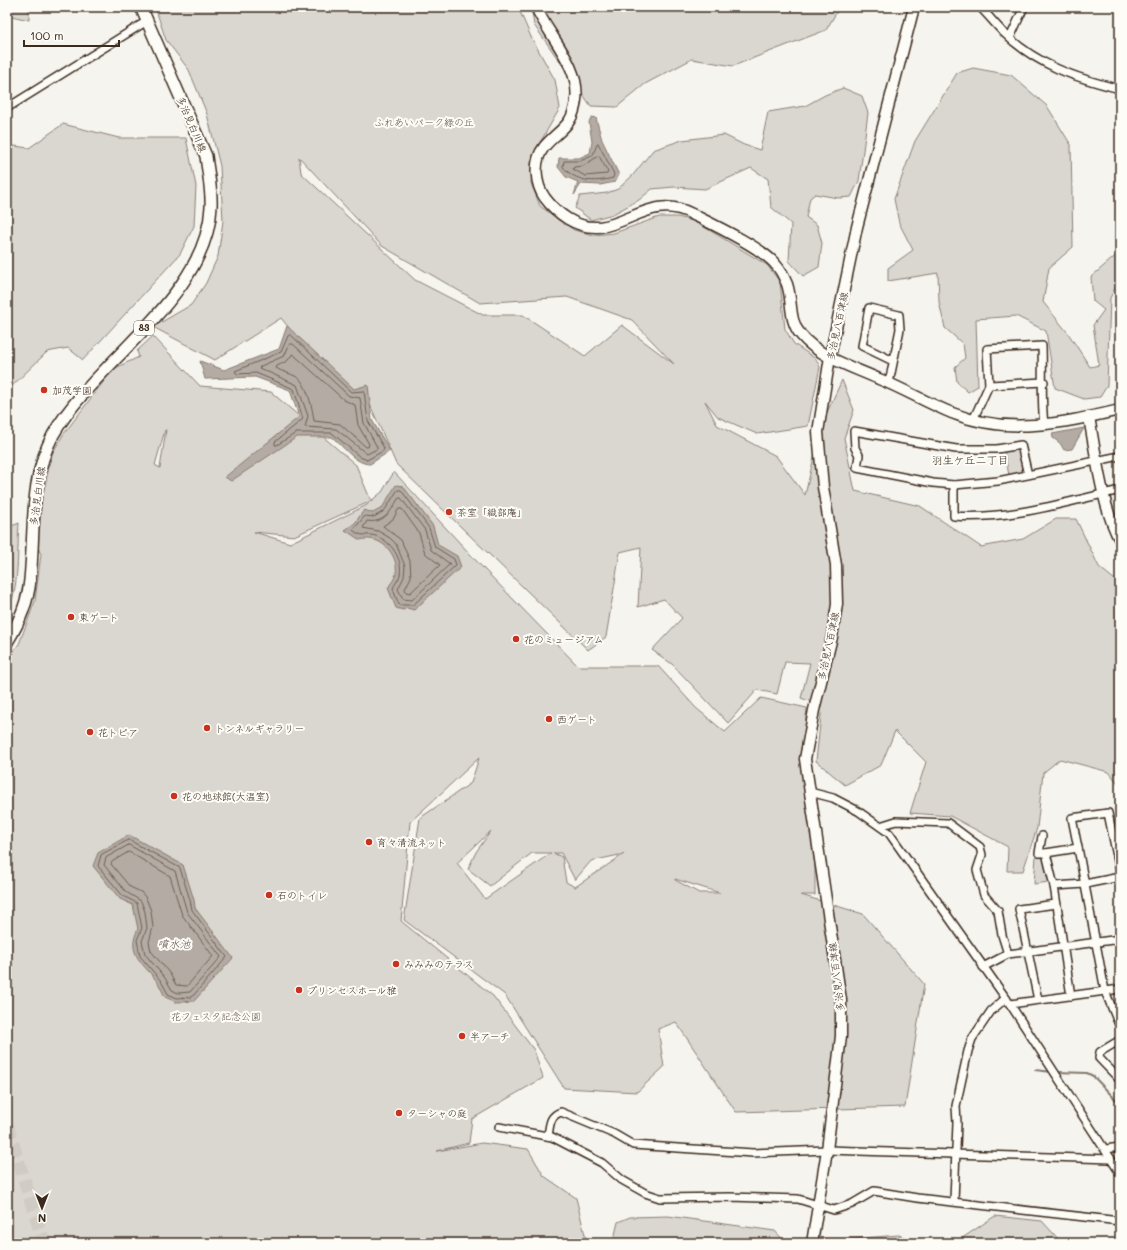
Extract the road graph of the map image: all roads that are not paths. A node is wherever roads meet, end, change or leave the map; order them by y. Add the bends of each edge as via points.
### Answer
1 (142, 7) edge
2 (536, 7) edge
3 (914, 7) edge
4 (980, 7) edge
5 (1024, 7) edge
6 (147, 21) junction
7 (1010, 38) junction
8 (1120, 89) edge
9 (7, 108) edge
10 (830, 357) junction
11 (894, 361) junction
12 (1044, 382) junction
13 (889, 383) junction
14 (988, 385) junction
15 (1120, 410) edge
16 (1089, 417) junction
17 (973, 420) junction
18 (1044, 425) junction
19 (1120, 456) edge
20 (1097, 461) junction
21 (1028, 475) junction
22 (954, 485) junction
23 (1120, 490) edge
24 (1104, 494) junction
25 (1117, 527) edge
26 (1120, 540) edge
27 (7, 642) edge
28 (810, 792) junction
29 (880, 826) junction
30 (1042, 836) dead end
31 (1078, 848) junction
32 (1046, 853) junction
33 (1120, 871) edge
34 (1120, 877) edge
35 (1085, 884) junction
36 (1054, 886) junction
37 (1056, 904) junction
38 (1120, 939) edge
39 (1096, 942) junction
40 (1063, 947) junction
41 (1029, 951) junction
42 (1008, 954) junction
43 (983, 967) junction
44 (1120, 989) edge
45 (1105, 991) junction
46 (1071, 996) junction
47 (1038, 1000) junction
48 (1008, 1001) junction
49 (1120, 1027) edge
50 (1120, 1040) edge
51 (1120, 1080) edge
52 (499, 1127) dead end
53 (548, 1136) junction
54 (1120, 1147) edge
55 (1106, 1149) junction
56 (827, 1150) junction
57 (956, 1155) junction
58 (1111, 1159) junction
59 (1120, 1173) edge
60 (954, 1201) junction
61 (817, 1206) junction
62 (1120, 1221) edge
63 (812, 1243) edge

1 - 6 main road, 多治見白川線 / 83
2 - 10 main road via 573,72 576,86 573,114 561,132 543,149 538,160 538,181 544,198 566,218 580,226 595,229 657,207 672,206 690,212 758,250 776,265 789,293 792,322 810,344
3 - 10 main road, 多治見八百津線 via 870,174
4 - 7 street
5 - 7 street
6 - 9 street
6 - 27 main road, 多治見白川線 / 83 via 206,156 211,208 208,228 202,250 188,276 98,377 53,436 41,463 34,499 30,581 18,623
7 - 8 street via 1037,59 1064,73
10 - 13 main road
10 - 28 main road, 多治見八百津線 via 818,444 836,565 837,604 805,759
11 - 11 street via 900,330 899,315 869,308 862,346
11 - 13 street
12 - 14 street
12 - 14 street via 1042,346 987,349
12 - 18 street
13 - 17 main road via 952,414
14 - 17 street
15 - 16 main road
16 - 18 main road
16 - 20 main road
17 - 18 main road via 1017,427
19 - 20 street
20 - 21 street
20 - 24 main road
21 - 22 street
21 - 22 street via 1021,445 997,449 956,449 854,431 858,468
22 - 24 street via 954,516 994,517
23 - 24 street
24 - 25 main road
25 - 26 main road
28 - 29 street via 833,798
28 - 56 main road, 多治見八百津線 via 840,1000 841,1036
29 - 42 street via 896,821 948,823 980,847 982,855 977,870 984,896 998,911
29 - 43 street via 889,833
30 - 32 street via 1039,853
31 - 32 street
31 - 33 street via 1072,818 1108,813
31 - 35 street
32 - 36 street
34 - 35 street
35 - 36 street
35 - 39 street
36 - 37 street
37 - 40 street
37 - 41 street via 1019,910
38 - 39 street
39 - 40 street
39 - 45 street
40 - 41 street
40 - 46 street
41 - 42 street
41 - 47 street
42 - 43 street
43 - 48 street
44 - 45 street
45 - 46 street
45 - 49 street
46 - 47 street
47 - 48 street
48 - 55 street
48 - 57 street via 991,1011 972,1039 956,1106
50 - 51 street via 1100,1052 1099,1058
52 - 53 street
53 - 56 street via 551,1120 555,1114 561,1112 614,1134 633,1145 753,1153
53 - 61 street via 602,1163 622,1180 645,1193 660,1198 798,1199
54 - 55 street
55 - 58 street
56 - 57 street
56 - 61 main road, 多治見八百津線
57 - 58 street
57 - 60 street
58 - 59 street
60 - 61 street via 874,1191 834,1210
60 - 62 street
61 - 63 main road, 多治見八百津線

